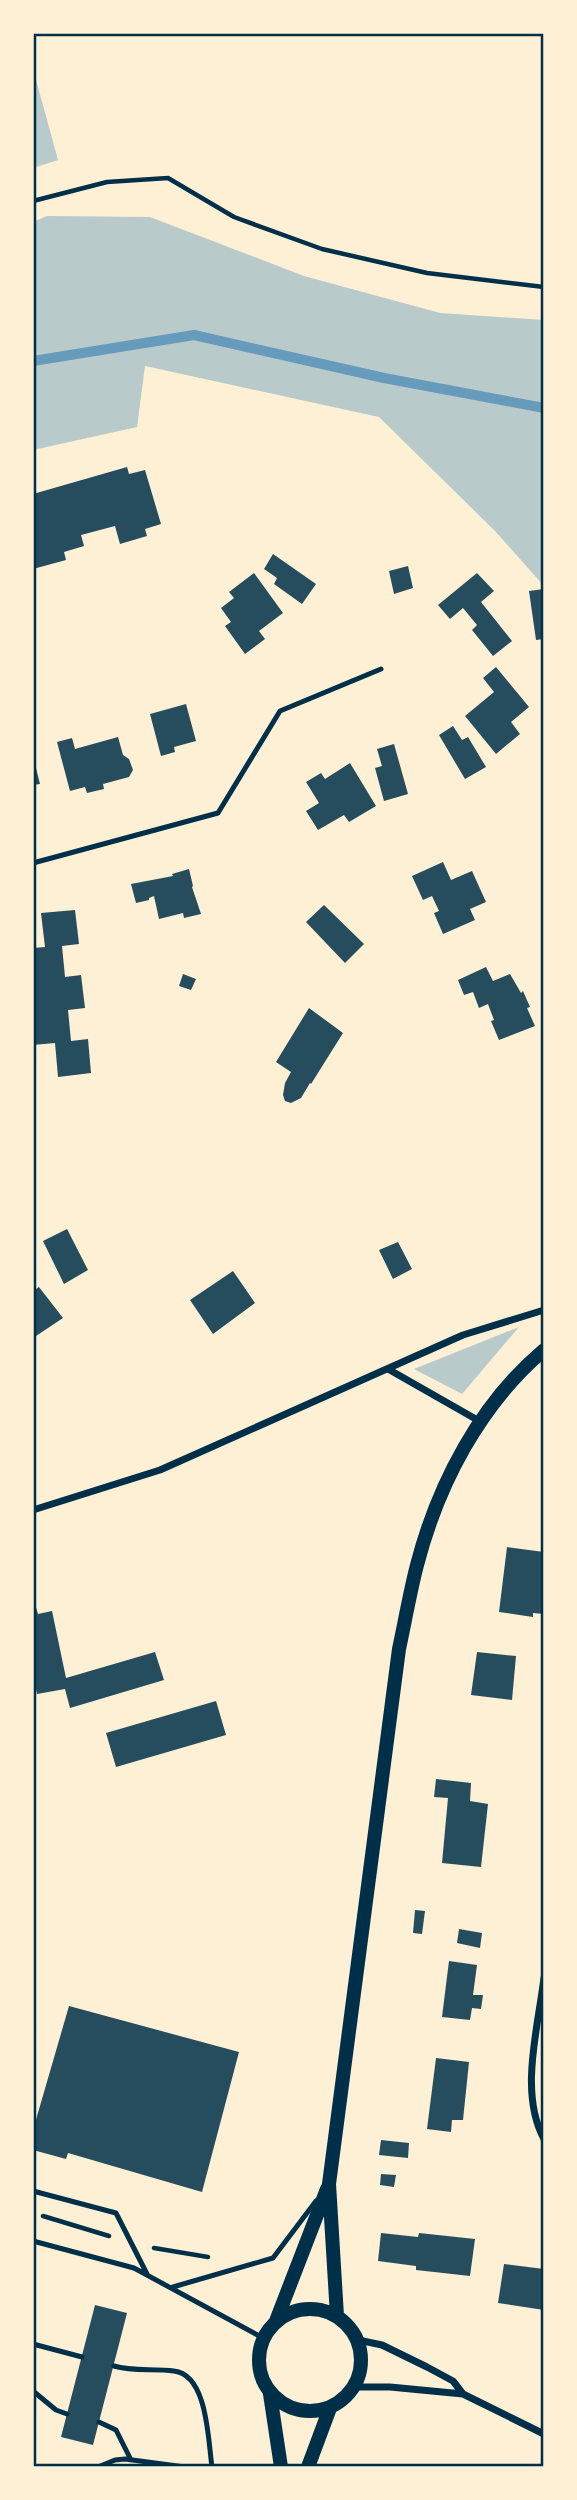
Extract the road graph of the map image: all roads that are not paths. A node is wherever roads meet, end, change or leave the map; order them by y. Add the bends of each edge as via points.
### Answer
1 (381, 669) dead end
2 (33, 863) edge
3 (544, 1310) edge
4 (544, 1350) edge
5 (388, 1369) junction
6 (481, 1422) junction
7 (33, 1510) edge
8 (544, 1978) edge
9 (544, 2139) edge
10 (329, 2184) junction
11 (33, 2191) edge
12 (33, 2241) edge
13 (147, 2274) junction
14 (172, 2287) junction
15 (337, 2316) junction
16 (276, 2320) junction
17 (263, 2338) junction
18 (358, 2340) junction
19 (33, 2344) edge
20 (82, 2357) dead end
21 (114, 2366) dead end
22 (354, 2386) junction
23 (33, 2391) edge
24 (270, 2393) junction
25 (463, 2394) junction
26 (330, 2408) junction
27 (67, 2413) dead end
28 (99, 2422) dead end
29 (544, 2434) edge
30 (131, 2460) junction
31 (99, 2467) edge
32 (185, 2467) edge
33 (212, 2467) edge
34 (281, 2467) edge
35 (308, 2467) edge

1 - 2 lane via 280,711 218,813
3 - 5 street via 463,1335
4 - 6 main road via 502,1392
5 - 6 street
5 - 7 street via 160,1471
6 - 10 main road via 461,1452 436,1508 399,1649
8 - 9 street via 531,2080 536,2123
10 - 14 lane via 272,2258
10 - 15 main road
10 - 16 main road
11 - 13 lane via 117,2213
12 - 13 lane
13 - 14 lane
14 - 17 lane
15 - 16 main road via 306,2308
15 - 18 main road
16 - 17 main road
17 - 24 main road via 259,2367
18 - 22 main road via 360,2372
18 - 25 street via 382,2345 427,2367 453,2381
19 - 20 lane
21 - 33 lane via 184,2375 201,2393
22 - 25 street
22 - 26 main road
23 - 27 lane via 55,2410
24 - 26 main road via 298,2410
24 - 34 main road
25 - 29 street
26 - 35 main road
28 - 30 lane via 116,2430
30 - 31 lane
30 - 32 lane

